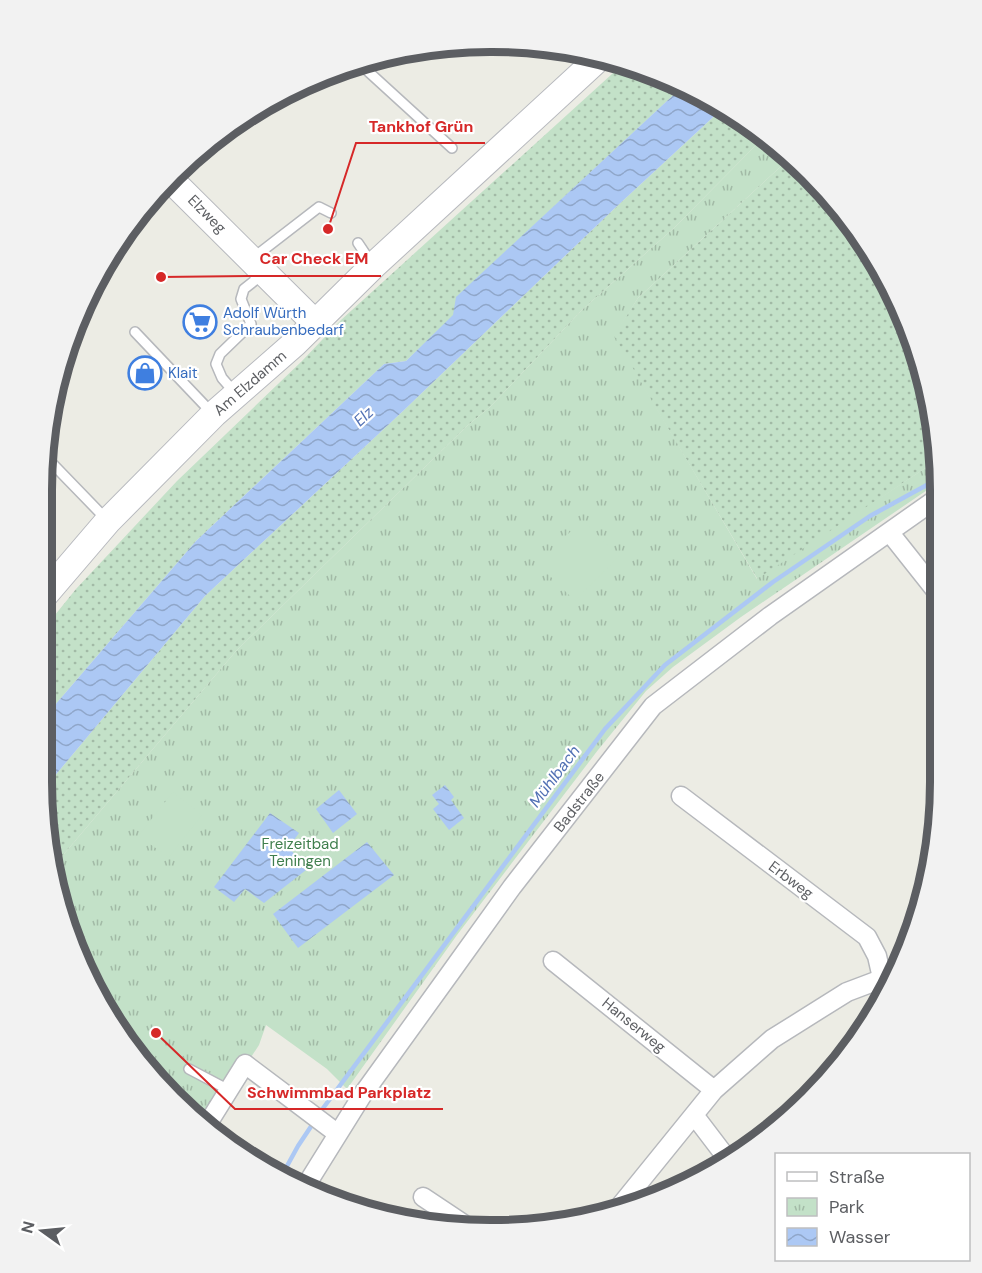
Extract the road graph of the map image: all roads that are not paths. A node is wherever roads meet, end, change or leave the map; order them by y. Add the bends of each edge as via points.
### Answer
1 (592, 64) edge
2 (367, 70) edge
3 (452, 148) dead end
4 (177, 186) edge
5 (331, 213) dead end
6 (357, 243) dead end
7 (258, 266) junction
8 (373, 266) junction
9 (316, 324) junction
10 (135, 332) dead end
11 (237, 395) junction
12 (214, 414) junction
13 (53, 464) edge
14 (930, 503) edge
15 (108, 521) junction
16 (890, 533) junction
17 (930, 583) edge
18 (52, 586) edge
19 (681, 796) dead end
20 (553, 961) dead end
21 (885, 973) edge
22 (883, 979) edge
23 (189, 1070) dead end
24 (229, 1090) junction
25 (714, 1090) junction
26 (694, 1115) junction
27 (211, 1119) edge
28 (332, 1129) junction
29 (724, 1154) edge
30 (308, 1180) edge
31 (423, 1197) dead end
32 (626, 1199) edge
33 (457, 1219) edge

1 - 8 street, Am Elzdamm
2 - 3 lane
4 - 7 street, Elzweg
5 - 7 lane via 319,207
6 - 8 lane
7 - 9 street, Elzweg
7 - 11 lane via 241,299 251,324 220,354 216,364
8 - 9 street, Am Elzdamm
9 - 11 street, Am Elzdamm
10 - 12 lane
11 - 12 street, Am Elzdamm
12 - 15 street, Am Elzdamm
13 - 15 lane
14 - 16 street, Badstraße
15 - 18 street, Am Elzdamm
16 - 17 street
16 - 28 street, Badstraße via 770,616 653,706 513,887 363,1094
19 - 21 street, Erbweg via 867,937
20 - 25 street, Hanserweg
22 - 25 street via 847,992 772,1039
23 - 24 lane
24 - 27 street
24 - 28 street via 245,1064
25 - 26 street
26 - 29 street
26 - 32 street
28 - 30 street, Badstraße
31 - 33 street

